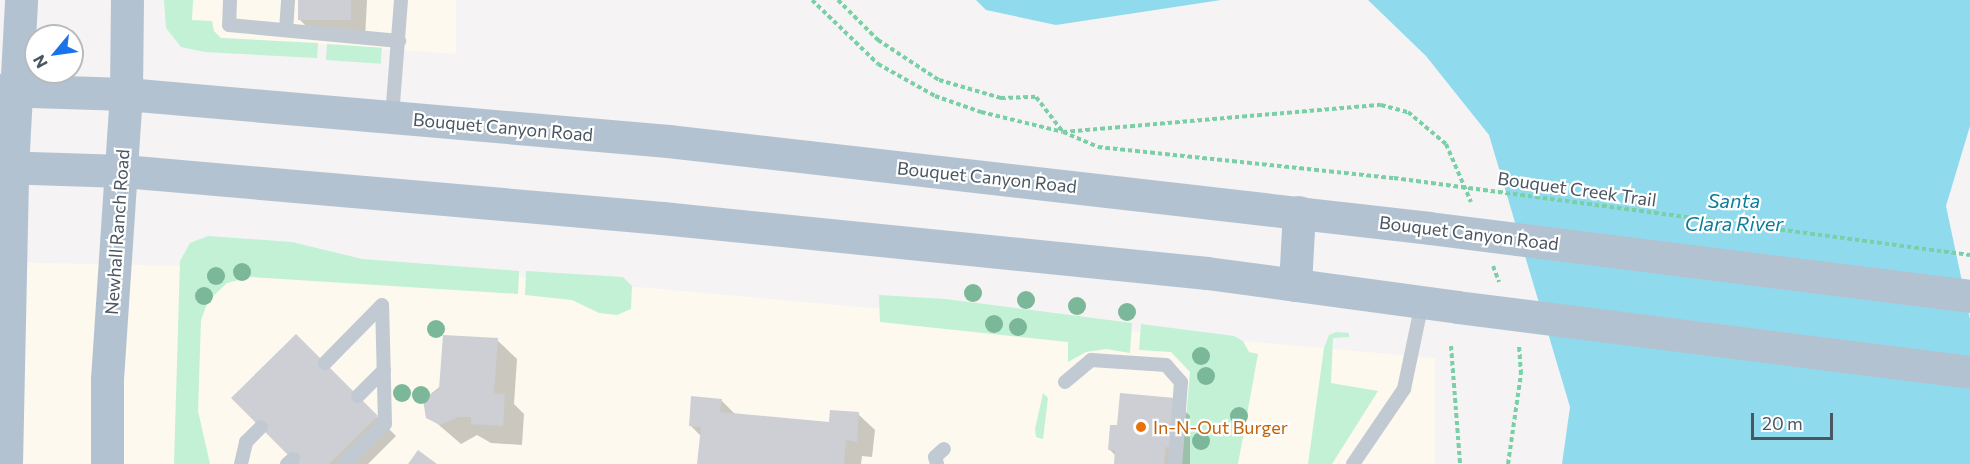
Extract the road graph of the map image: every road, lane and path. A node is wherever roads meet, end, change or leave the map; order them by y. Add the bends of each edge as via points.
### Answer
1 (21, 0) edge
2 (127, 0) edge
3 (230, 0) edge
4 (288, 0) edge
5 (402, 0) edge
6 (812, 0) edge
7 (838, 0) edge
8 (286, 30) junction
9 (399, 41) junction
10 (7, 90) edge
11 (126, 94) junction
12 (392, 117) junction
13 (1063, 132) junction
14 (6, 167) edge
15 (123, 171) junction
16 (1299, 212) junction
17 (1970, 255) edge
18 (1295, 285) junction
19 (1970, 296) edge
20 (1422, 303) junction
21 (1451, 346) dead end
22 (325, 363) dead end
23 (384, 370) junction
24 (1970, 372) edge
25 (1065, 382) dead end
26 (358, 396) dead end
27 (261, 428) dead end
28 (944, 449) dead end
29 (6, 464) edge
30 (107, 464) edge
31 (241, 464) edge
32 (344, 464) edge
33 (937, 464) edge
34 (1175, 464) edge
35 (1353, 464) edge
36 (1460, 464) edge

1 - 10 main road
2 - 11 main road, Newhall Ranch Road
3 - 8 lane via 229,25
4 - 8 lane
5 - 9 lane
6 - 13 path, Bouquet Creek Trail via 878,64 935,96
7 - 13 path via 902,59 967,90 1001,98 1036,97
8 - 9 lane
9 - 12 lane
10 - 11 main road, Bouquet Canyon Road
10 - 14 main road
11 - 12 main road, Bouquet Canyon Road
11 - 15 main road, Newhall Ranch Road
12 - 16 main road, Bouquet Canyon Road via 668,141
13 - 17 path, Bouquet Creek Trail, bridge via 1098,147 1394,178
14 - 15 main road
14 - 29 main road
15 - 18 main road via 662,218
15 - 30 main road, Newhall Ranch Road via 107,379
16 - 18 main road
16 - 19 main road, Bouquet Canyon Road, bridge
18 - 20 main road
20 - 24 main road, bridge
20 - 35 lane via 1404,389
21 - 36 path
22 - 23 lane via 382,305
23 - 26 lane
23 - 32 lane via 385,424
25 - 34 lane via 1091,360 1166,365 1181,381
27 - 31 lane via 246,442
28 - 33 lane via 935,457

